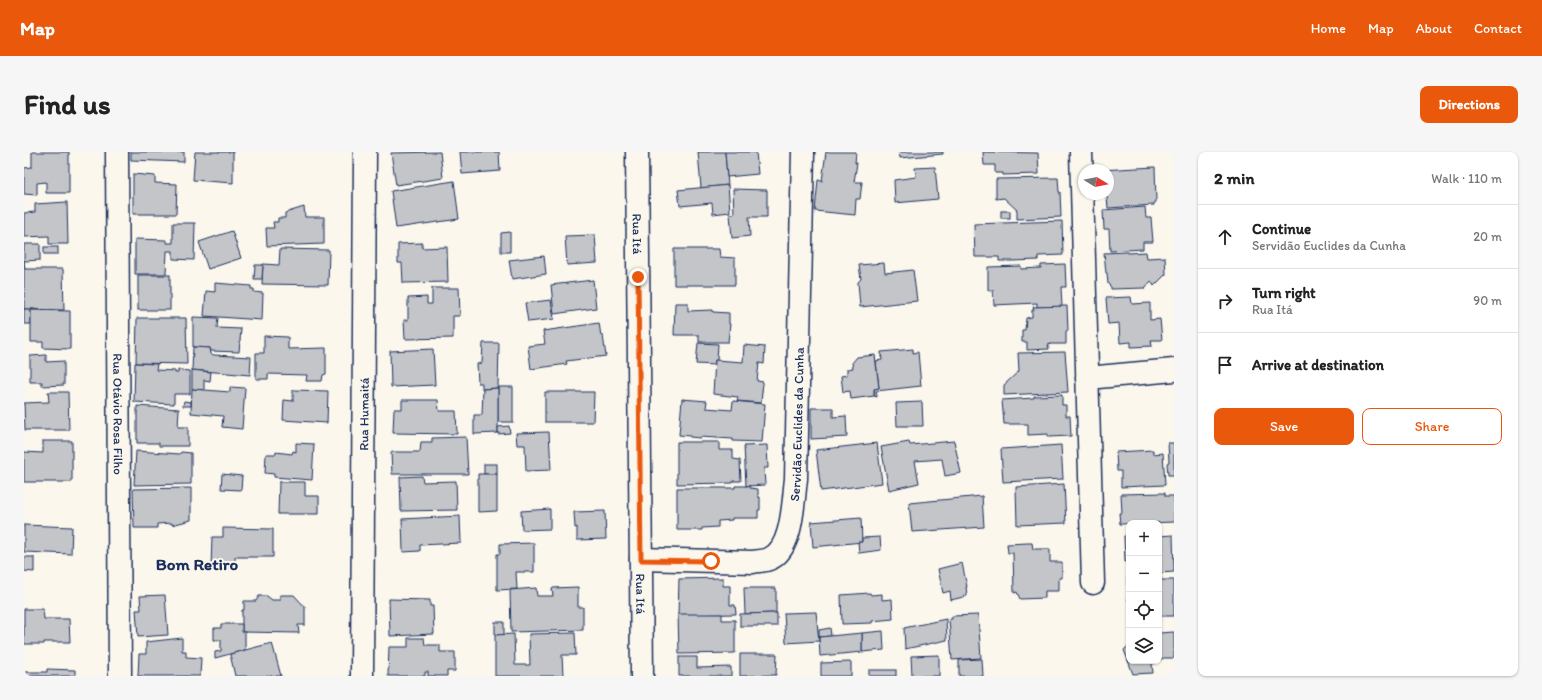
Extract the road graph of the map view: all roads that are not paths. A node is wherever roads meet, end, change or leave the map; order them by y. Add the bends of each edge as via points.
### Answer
1 (117, 152) edge
2 (365, 152) edge
3 (637, 152) edge
4 (803, 152) edge
5 (1081, 152) edge
6 (1174, 370) edge
7 (1087, 378) junction
8 (641, 560) junction
9 (1093, 583) dead end
10 (120, 676) edge
11 (362, 676) edge
12 (642, 676) edge

1 - 10 street, Rua Otávio Rosa Filho
2 - 11 street, Rua Humaitá
3 - 8 street, Rua Itá
4 - 8 street, Servidão Euclides da Cunha via 796,480 790,527 784,545 770,559 754,562
5 - 7 street
6 - 7 street
7 - 9 street
8 - 12 street, Rua Itá

